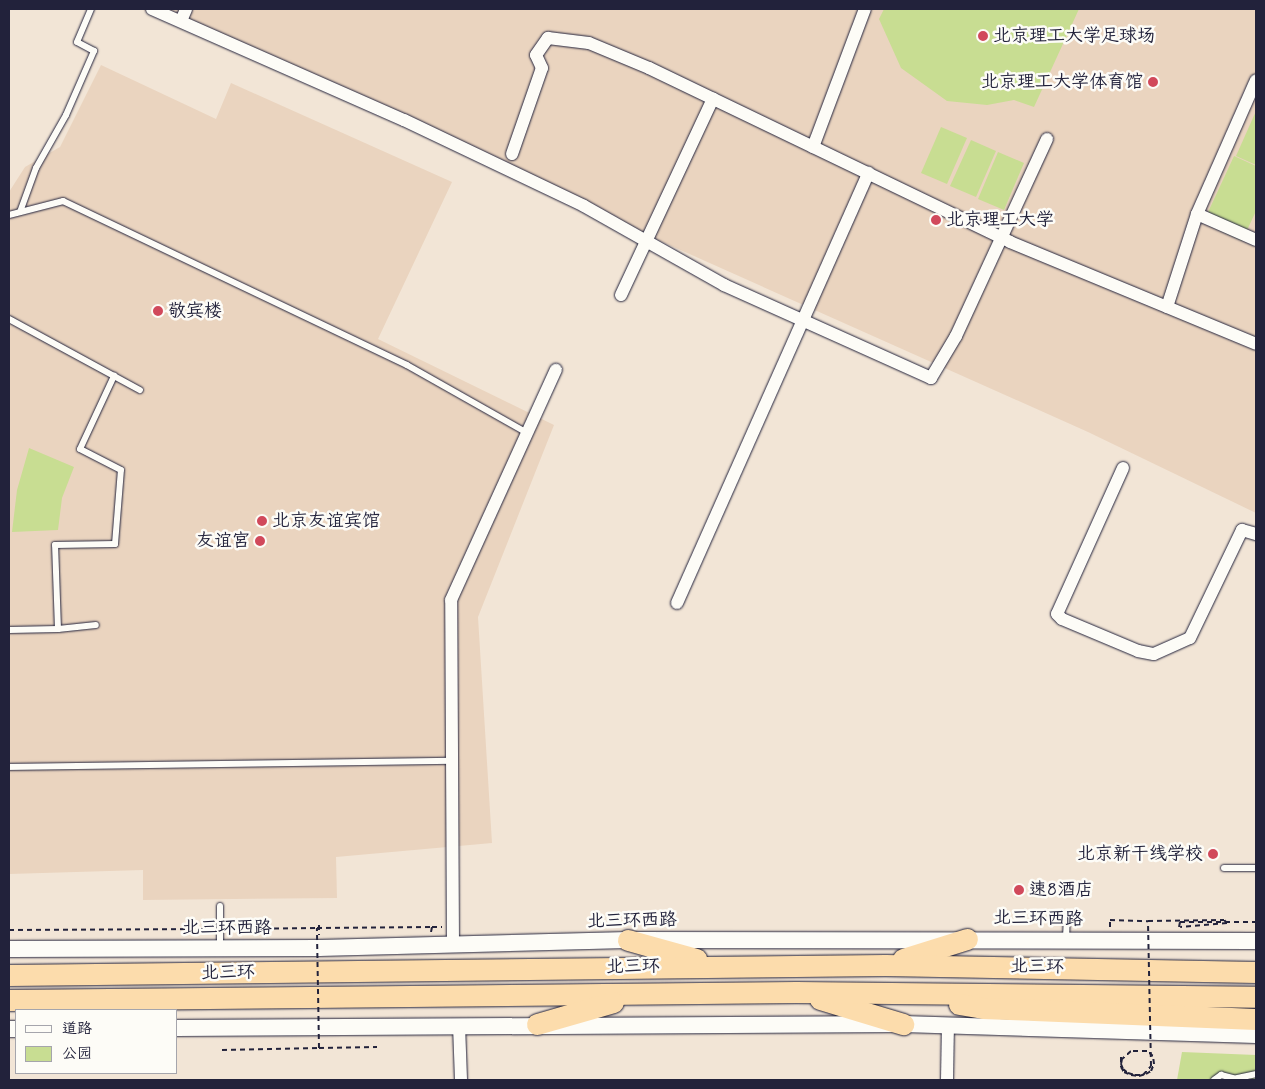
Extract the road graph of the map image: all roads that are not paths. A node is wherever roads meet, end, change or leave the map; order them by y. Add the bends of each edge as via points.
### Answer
1 (91, 9) edge
2 (152, 9) edge
3 (186, 9) edge
4 (865, 9) edge
5 (182, 21) junction
6 (1256, 80) edge
7 (713, 99) junction
8 (1047, 138) dead end
9 (813, 147) junction
10 (512, 154) dead end
11 (868, 173) junction
12 (20, 212) junction
13 (1197, 214) junction
14 (9, 215) edge
15 (1001, 237) junction
16 (1256, 240) edge
17 (646, 242) junction
18 (621, 295) dead end
19 (1166, 307) junction
20 (9, 319) edge
21 (804, 321) junction
22 (1256, 344) edge
23 (556, 370) dead end
24 (114, 376) junction
25 (140, 390) dead end
26 (528, 433) junction
27 (1123, 468) dead end
28 (1256, 534) edge
29 (677, 603) dead end
30 (96, 625) dead end
31 (58, 629) junction
32 (9, 630) edge
33 (451, 761) junction
34 (9, 767) edge
35 (1224, 868) dead end
36 (1256, 868) edge
37 (220, 906) dead end
38 (1067, 916) dead end
39 (967, 939) junction
40 (628, 940) junction
41 (1066, 940) junction
42 (1256, 941) edge
43 (453, 944) junction
44 (220, 948) junction
45 (9, 949) edge
46 (885, 965) junction
47 (720, 966) junction
48 (1256, 972) edge
49 (9, 976) edge
50 (796, 992) junction
51 (887, 992) junction
52 (637, 995) junction
53 (1256, 997) edge
54 (9, 1000) edge
55 (1256, 1019) edge
56 (537, 1024) junction
57 (903, 1024) junction
58 (459, 1025) junction
59 (948, 1025) junction
60 (178, 1028) edge
61 (1256, 1036) edge
62 (1256, 1074) edge
63 (1243, 1078) edge
64 (1231, 1079) edge
65 (461, 1080) edge
66 (947, 1080) edge
67 (1214, 1080) edge

1 - 12 lane via 77,42 94,52 66,115 36,168
2 - 5 street
3 - 5 street
4 - 9 street
5 - 17 street via 404,120 584,206
6 - 13 street
7 - 9 street
7 - 10 street via 589,43 548,38 536,55 542,68
7 - 17 street
8 - 15 street
9 - 11 street
11 - 15 street
11 - 21 street
12 - 14 lane
12 - 26 lane via 63,201 407,365
13 - 16 street
13 - 19 street
15 - 19 street
15 - 21 street via 931,378
17 - 18 street
17 - 21 street via 724,285
19 - 22 street
20 - 24 lane
21 - 29 street
23 - 26 street
24 - 25 lane
24 - 31 lane via 80,449 121,470 115,544 55,545
26 - 33 street via 451,600
27 - 28 street via 1057,614 1062,619 1138,651 1154,654 1190,638 1242,530
30 - 31 lane
31 - 32 lane
33 - 34 lane
33 - 43 street
35 - 36 lane
37 - 44 lane
38 - 41 lane
39 - 40 street, 北三环西路
39 - 41 street, 北三环西路
39 - 46 highway
40 - 43 street, 北三环西路 via 606,938
40 - 47 highway
41 - 42 street, 北三环西路
43 - 44 street, 北三环西路
44 - 45 street, 北三环西路
46 - 47 highway, 北三环
46 - 48 highway, 北三环
47 - 49 highway, 北三环
50 - 51 highway, 北三环
50 - 52 highway, 北三环
50 - 57 highway
51 - 53 highway, 北三环
51 - 55 highway via 983,1008
52 - 54 highway, 北三环
52 - 56 highway
56 - 57 street
56 - 58 street
57 - 59 street
58 - 60 street
58 - 65 street
59 - 61 street
59 - 66 street
62 - 63 lane
63 - 64 lane
64 - 67 lane via 1221,1075

